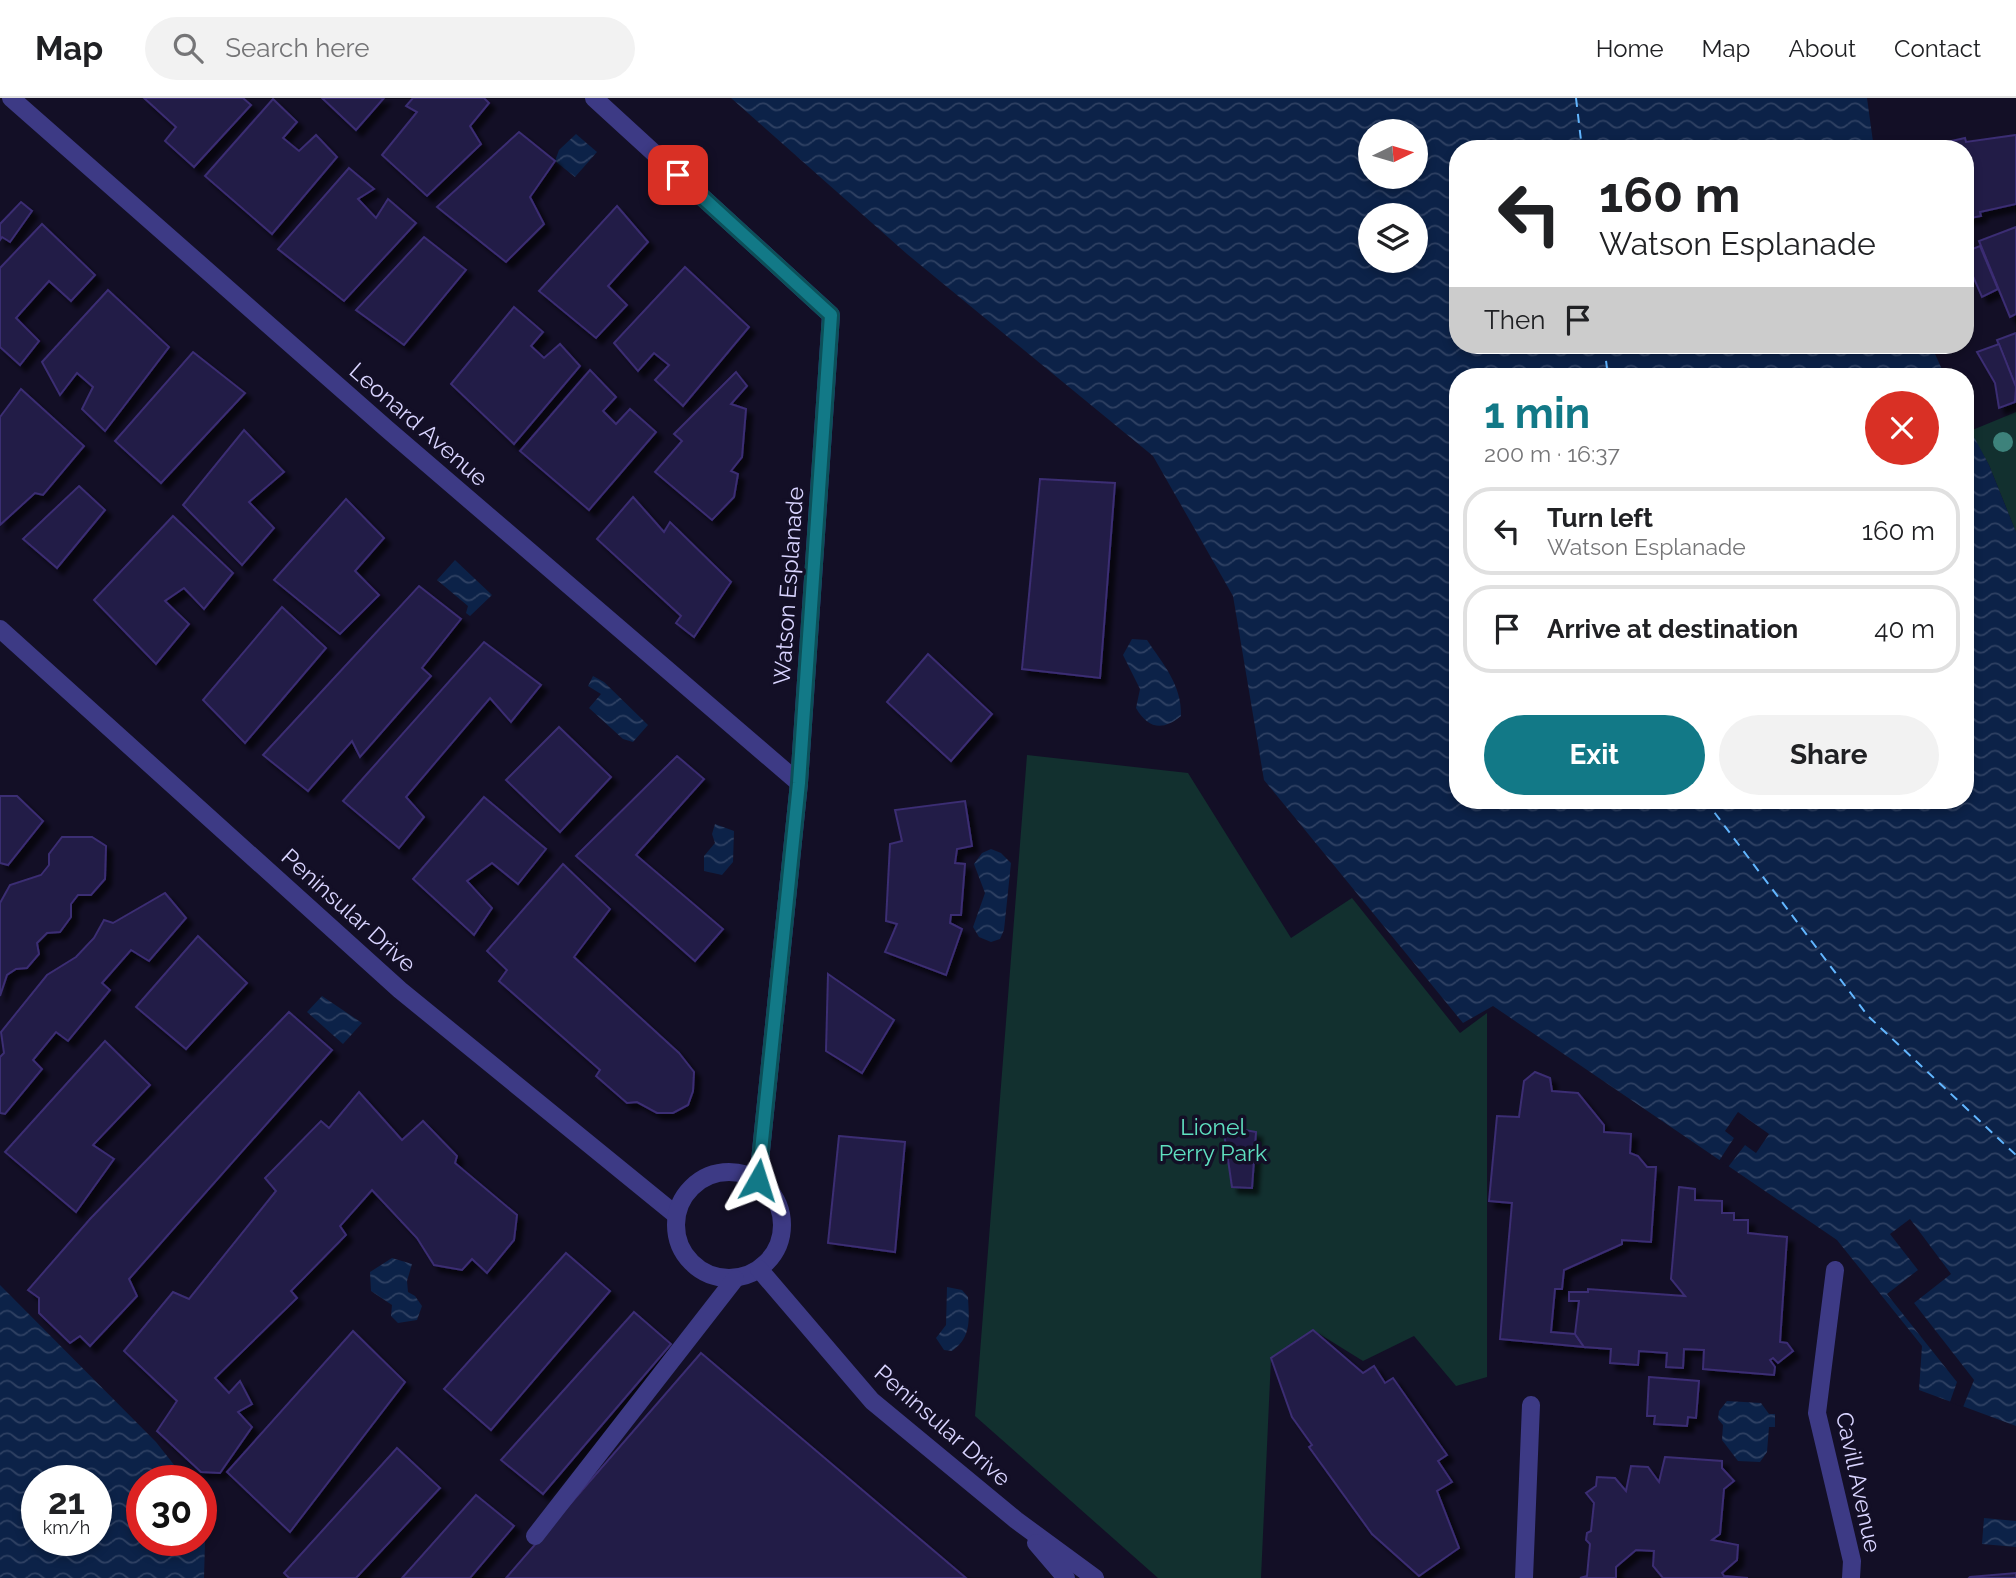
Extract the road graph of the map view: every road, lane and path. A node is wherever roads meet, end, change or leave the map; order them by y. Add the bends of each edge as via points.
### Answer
1 (12, 98) edge
2 (594, 98) edge
3 (0, 629) edge
4 (799, 783) junction
5 (758, 1180) junction
6 (676, 1215) junction
7 (759, 1269) junction
8 (1835, 1270) dead end
9 (735, 1279) junction
10 (1531, 1405) dead end
11 (1016, 1520) junction
12 (535, 1536) dead end
13 (1066, 1578) edge
14 (1095, 1578) edge
15 (1524, 1578) edge
16 (1851, 1578) edge

1 - 4 street, Leonard Avenue
2 - 4 street, Watson Esplanade via 831,315
3 - 6 street, Peninsular Drive via 400,990
4 - 5 street, Watson Esplanade
5 - 6 street via 730,1172 708,1177 690,1188
5 - 7 street via 769,1190 781,1217 777,1247
6 - 9 street via 680,1245 688,1259 714,1277
7 - 9 street
7 - 11 street, Peninsular Drive via 872,1401
8 - 16 street, Cavill Avenue via 1817,1413 1852,1561
9 - 12 street
10 - 15 street
11 - 13 street, Peninsular Drive
11 - 14 street, Peninsular Drive

